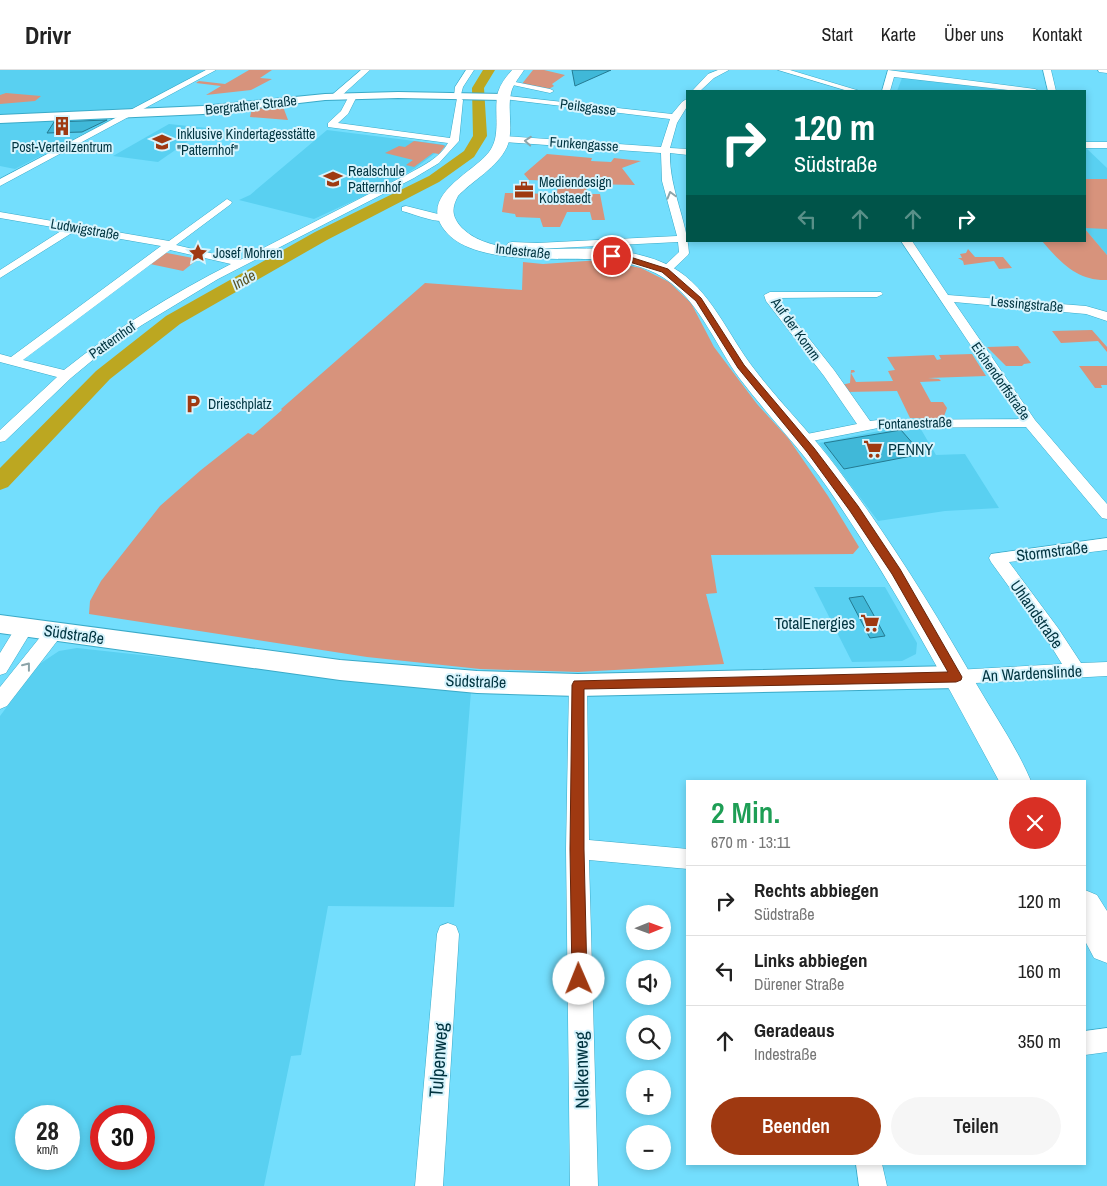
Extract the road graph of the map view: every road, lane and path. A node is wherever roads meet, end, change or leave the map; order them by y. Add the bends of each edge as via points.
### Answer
1 (212, 70) edge
2 (366, 70) edge
3 (470, 70) edge
4 (518, 70) edge
5 (725, 70) edge
6 (782, 70) edge
7 (1047, 70) edge
8 (1102, 70) edge
9 (1107, 70) edge
10 (892, 72) edge
11 (508, 82) junction
12 (697, 90) edge
13 (852, 90) edge
14 (886, 90) edge
15 (1027, 90) edge
16 (1052, 90) edge
17 (550, 91) dead end
18 (336, 96) junction
19 (353, 96) junction
20 (462, 97) junction
21 (498, 97) junction
22 (686, 102) edge
23 (132, 114) junction
24 (674, 117) junction
25 (0, 120) edge
26 (503, 139) junction
27 (455, 141) junction
28 (1086, 145) edge
29 (1107, 145) edge
30 (664, 150) junction
31 (686, 152) edge
32 (0, 182) edge
33 (227, 202) dead end
34 (406, 209) dead end
35 (0, 214) edge
36 (446, 218) junction
37 (74, 227) junction
38 (684, 239) junction
39 (907, 242) edge
40 (168, 245) junction
41 (512, 245) dead end
42 (240, 263) junction
43 (665, 270) junction
44 (0, 275) edge
45 (877, 294) dead end
46 (945, 298) junction
47 (1107, 317) edge
48 (0, 358) edge
49 (14, 361) junction
50 (66, 375) junction
51 (1030, 422) junction
52 (865, 425) junction
53 (0, 438) edge
54 (802, 439) junction
55 (1107, 490) edge
56 (1088, 492) junction
57 (1107, 514) edge
58 (1107, 544) edge
59 (998, 558) joint
60 (0, 624) edge
61 (25, 627) junction
62 (55, 631) junction
63 (0, 668) edge
64 (1107, 669) edge
65 (1076, 671) junction
66 (956, 677) junction
67 (578, 685) junction
68 (0, 701) edge
69 (1014, 780) edge
70 (577, 849) junction
71 (686, 859) edge
72 (1090, 900) edge
73 (448, 934) dead end
74 (1107, 945) edge
75 (1107, 1040) edge
76 (1086, 1043) edge
77 (869, 1165) edge
78 (429, 1186) edge
79 (584, 1186) edge
80 (873, 1186) edge

1 - 23 street
2 - 18 street
3 - 20 street via 458,87
4 - 11 main road
5 - 12 street via 711,76
6 - 13 street
7 - 16 street
8 - 9 street
10 - 14 street
10 - 15 street
11 - 17 street
11 - 21 main road
18 - 19 main road, Bergrather Straße
18 - 23 main road, Bergrather Straße via 208,110
19 - 20 main road, Bergrather Straße
19 - 27 street via 345,112 330,125
20 - 21 main road, Bergrather Straße
20 - 27 street
21 - 24 street, Peilsgasse
21 - 26 main road
22 - 24 street
23 - 25 main road, Bergrather Straße
23 - 32 street
24 - 30 street
30 -> 26 street, Funkengasse
26 - 36 main road via 495,156 450,196
27 - 42 street, Patternhof via 441,158 427,167
28 - 29 street
30 - 31 street, Funkengasse
38 -> 30 street via 666,178
33 - 40 street
34 - 36 street
35 - 37 street, Ludwigstraße
36 - 43 main road, Indestraße via 452,228 467,239 493,249 534,254 598,254
37 - 40 street, Ludwigstraße
37 - 44 street
38 - 41 street
38 - 43 street via 684,253
39 - 46 street, Eichendorffstraße
40 - 42 street
40 - 49 street
42 - 50 street, Patternhof via 138,322
43 - 54 main road via 699,300 740,366
45 - 52 street, Auf der Komm via 770,295
46 - 47 street, Lessingstraße via 1086,310
46 - 51 street, Eichendorffstraße
48 - 49 street
49 - 50 street
50 - 53 street, Patternhof
51 - 52 street, Fontanestraße
51 - 56 street, Eichendorffstraße
52 - 54 street, Fontanestraße
54 - 66 main road via 896,572
55 - 56 street
56 - 57 street, Eichendorffstraße
58 - 59 street, Stormstraße
59 - 65 street, Uhlandstraße
60 - 61 main road, Südstraße
61 - 62 main road, Südstraße
61 - 63 street
62 - 67 main road, Südstraße via 426,679
68 -> 62 street
64 - 65 street, An Wardenslinde
65 - 66 street, An Wardenslinde
66 - 67 main road, Südstraße
66 - 69 main road
67 - 70 street, Nelkenweg
70 - 71 street
70 - 79 street, Nelkenweg
72 - 74 main road
73 - 78 street, Tulpenweg
75 - 76 street
77 - 80 street

